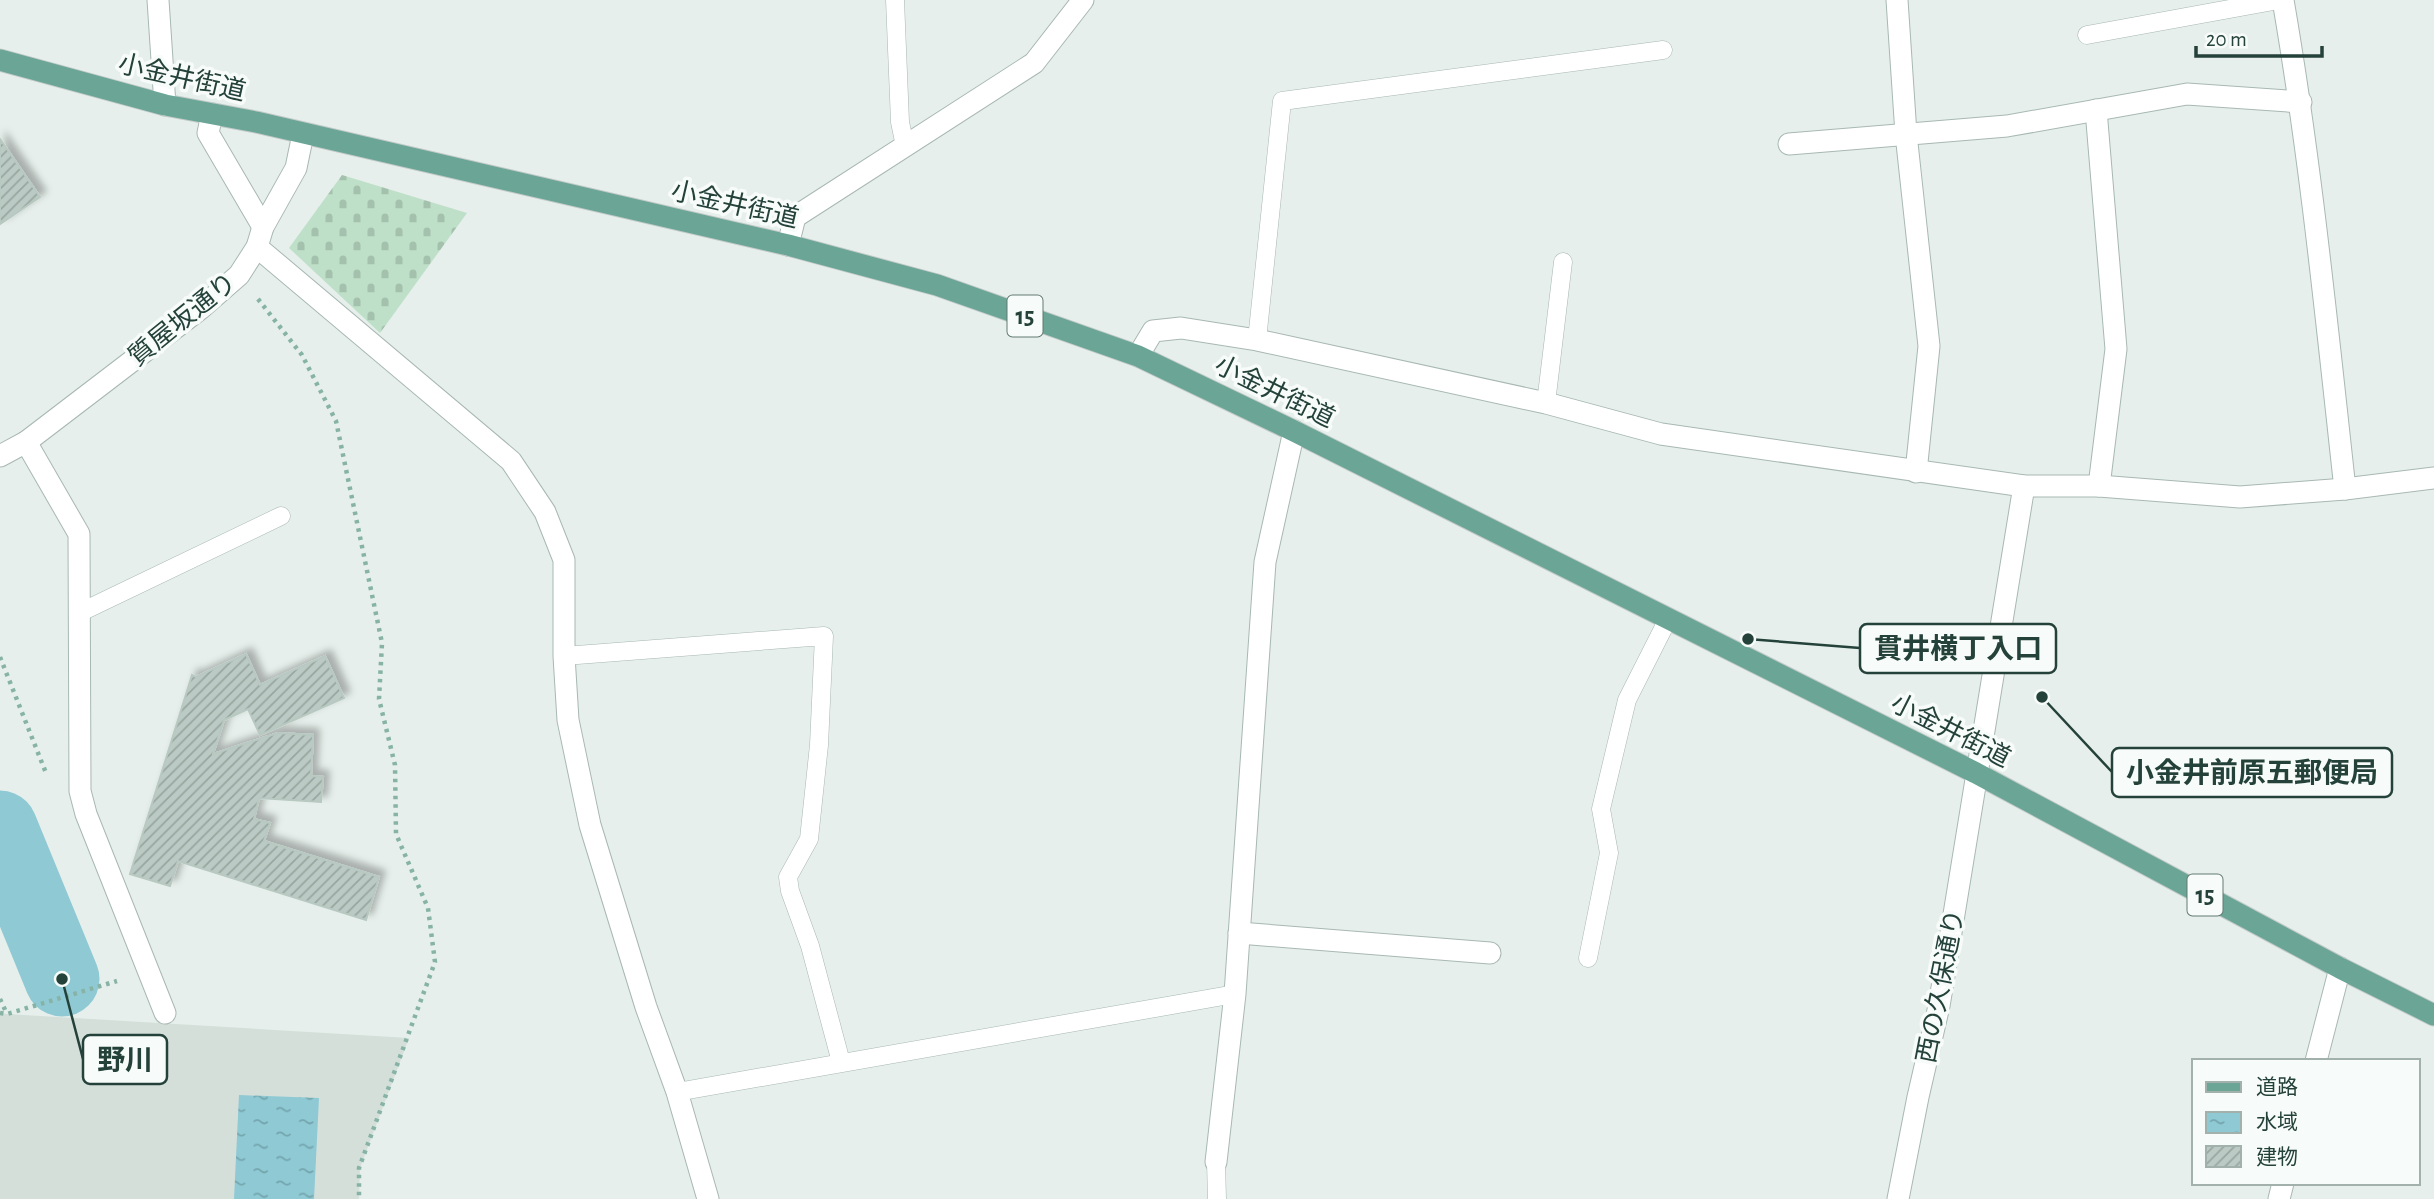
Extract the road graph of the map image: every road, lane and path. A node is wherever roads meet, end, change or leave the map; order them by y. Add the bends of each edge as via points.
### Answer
1 (158, 0) edge
2 (895, 0) edge
3 (1083, 0) edge
4 (1897, 0) edge
5 (2281, 0) edge
6 (2087, 35) dead end
7 (1663, 50) dead end
8 (0, 60) edge
9 (2301, 102) junction
10 (165, 105) junction
11 (2096, 110) junction
12 (212, 114) junction
13 (303, 134) junction
14 (1906, 134) junction
15 (1788, 144) dead end
16 (905, 146) junction
17 (260, 237) junction
18 (788, 245) junction
19 (1563, 261) dead end
20 (239, 275) junction
21 (1257, 340) junction
22 (1138, 356) junction
23 (1546, 403) junction
24 (1294, 431) junction
25 (26, 442) junction
26 (0, 456) edge
27 (1916, 472) junction
28 (2434, 478) edge
29 (2024, 486) junction
30 (2099, 486) junction
31 (2345, 489) junction
32 (281, 516) dead end
33 (79, 613) junction
34 (1668, 619) junction
35 (564, 656) junction
36 (1976, 773) junction
37 (1239, 933) junction
38 (1490, 953) dead end
39 (1588, 958) dead end
40 (2340, 968) junction
41 (129, 979) dead end
42 (1235, 993) junction
43 (0, 999) edge
44 (0, 1013) edge
45 (165, 1013) dead end
46 (7, 1014) junction
47 (2434, 1015) edge
48 (2316, 1059) edge
49 (841, 1062) junction
50 (677, 1092) junction
51 (1216, 1162) joint
52 (359, 1199) edge
53 (708, 1199) edge
54 (1217, 1199) edge
55 (1898, 1199) edge

1 - 10 street
2 - 16 lane
3 - 16 street via 1034,63
4 - 14 street
5 - 6 lane
5 - 9 street
7 - 21 lane via 1282,100
8 - 10 main road, 小金井街道 / 15
9 - 11 street via 2188,94
9 - 31 street
10 - 12 main road, 小金井街道 / 15
11 - 14 street via 2007,126
11 - 30 street via 2116,349
12 - 13 main road, 小金井街道 / 15
12 - 17 street via 208,133
13 - 17 street, 質屋坂通り via 296,168
13 - 18 main road, 小金井街道 / 15
14 - 15 street
14 - 27 street via 1929,346
16 - 18 street via 795,218
17 - 20 street, 質屋坂通り
17 - 35 street via 511,461 545,512 564,560
18 - 22 main road, 小金井街道 / 15 via 937,285
19 - 23 lane
20 - 25 street, 質屋坂通り
20 - 52 path via 302,355 336,421 382,643 379,699 395,765 396,834 428,908 435,962 359,1168
21 - 22 street via 1181,328 1153,331
21 - 23 street
22 - 24 main road, 小金井街道 / 15
23 - 27 street via 1661,434
24 - 34 main road, 小金井街道 / 15
24 - 37 street via 1265,562
25 - 26 street, 質屋坂通り
25 - 33 street via 79,534
27 - 29 street
28 - 31 street
29 - 30 street
29 - 36 street, 西の久保通り
30 - 31 street via 2241,497
32 - 33 lane
33 - 45 street via 80,791
34 - 36 main road, 小金井街道 / 15
34 - 39 lane via 1627,700 1601,810 1609,853
35 - 49 lane via 824,636 809,839 788,877
35 - 50 street via 568,720 590,825
36 - 40 main road, 小金井街道 / 15
36 - 55 street, 西の久保通り via 1939,1006
37 - 38 street
37 - 42 street
40 - 47 main road, 小金井街道 / 15
40 - 48 street
41 - 46 path
42 - 49 lane
42 - 51 street
43 - 46 path
44 - 46 path
49 - 50 lane
50 - 53 street
51 - 54 lane

